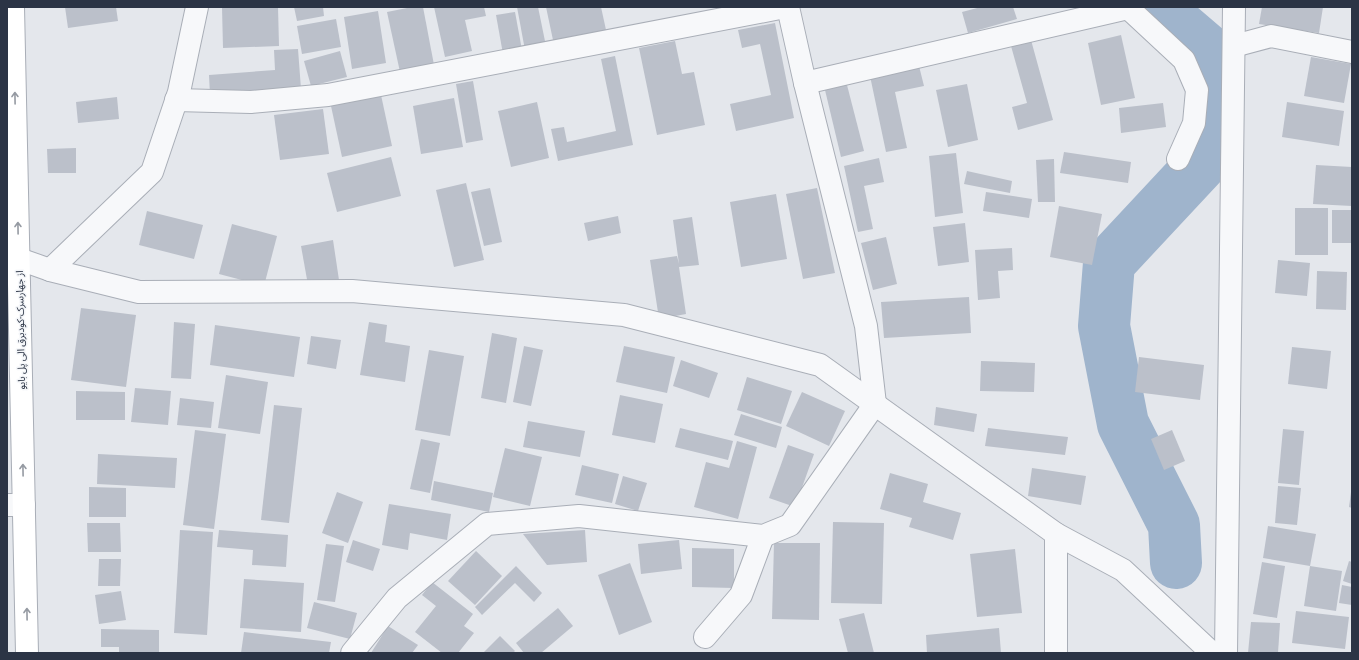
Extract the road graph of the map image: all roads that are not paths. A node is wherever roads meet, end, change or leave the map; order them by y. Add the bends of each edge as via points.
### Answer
1 (14, 7) edge
2 (197, 7) edge
3 (785, 7) edge
4 (788, 7) edge
5 (1234, 7) edge
6 (1127, 8) edge
7 (1234, 46) junction
8 (1352, 52) edge
9 (805, 83) junction
10 (176, 100) junction
11 (1178, 158) dead end
12 (19, 259) junction
13 (50, 270) junction
14 (875, 404) junction
15 (16, 505) edge
16 (1056, 534) junction
17 (763, 536) junction
18 (705, 637) dead end
19 (28, 653) edge
20 (352, 653) edge
21 (1056, 653) edge
22 (1212, 653) edge
23 (1226, 653) edge

12 -> 1 street, از جهارسرک-کودبرق الی پل بایو
2 - 10 street
3 - 10 street via 328,95 251,102
4 - 9 street
5 - 7 street
6 - 9 street
6 - 11 street via 1184,60 1197,90 1194,122
7 - 8 street via 1271,36
7 - 23 street
9 - 14 street via 866,326
10 - 13 street via 152,172
12 - 13 street
15 -> 12 street, از جهارسرک-کودبرق الی پل بایو
13 - 14 street via 139,292 352,291 624,315 820,365
14 - 16 street
14 - 17 street via 790,525
19 -> 15 street, از جهارسرک-کودبرق الی پل بایو
16 - 21 street
16 - 22 street via 1123,570
17 - 18 street via 741,595
17 - 20 street via 579,516 487,524 397,598

